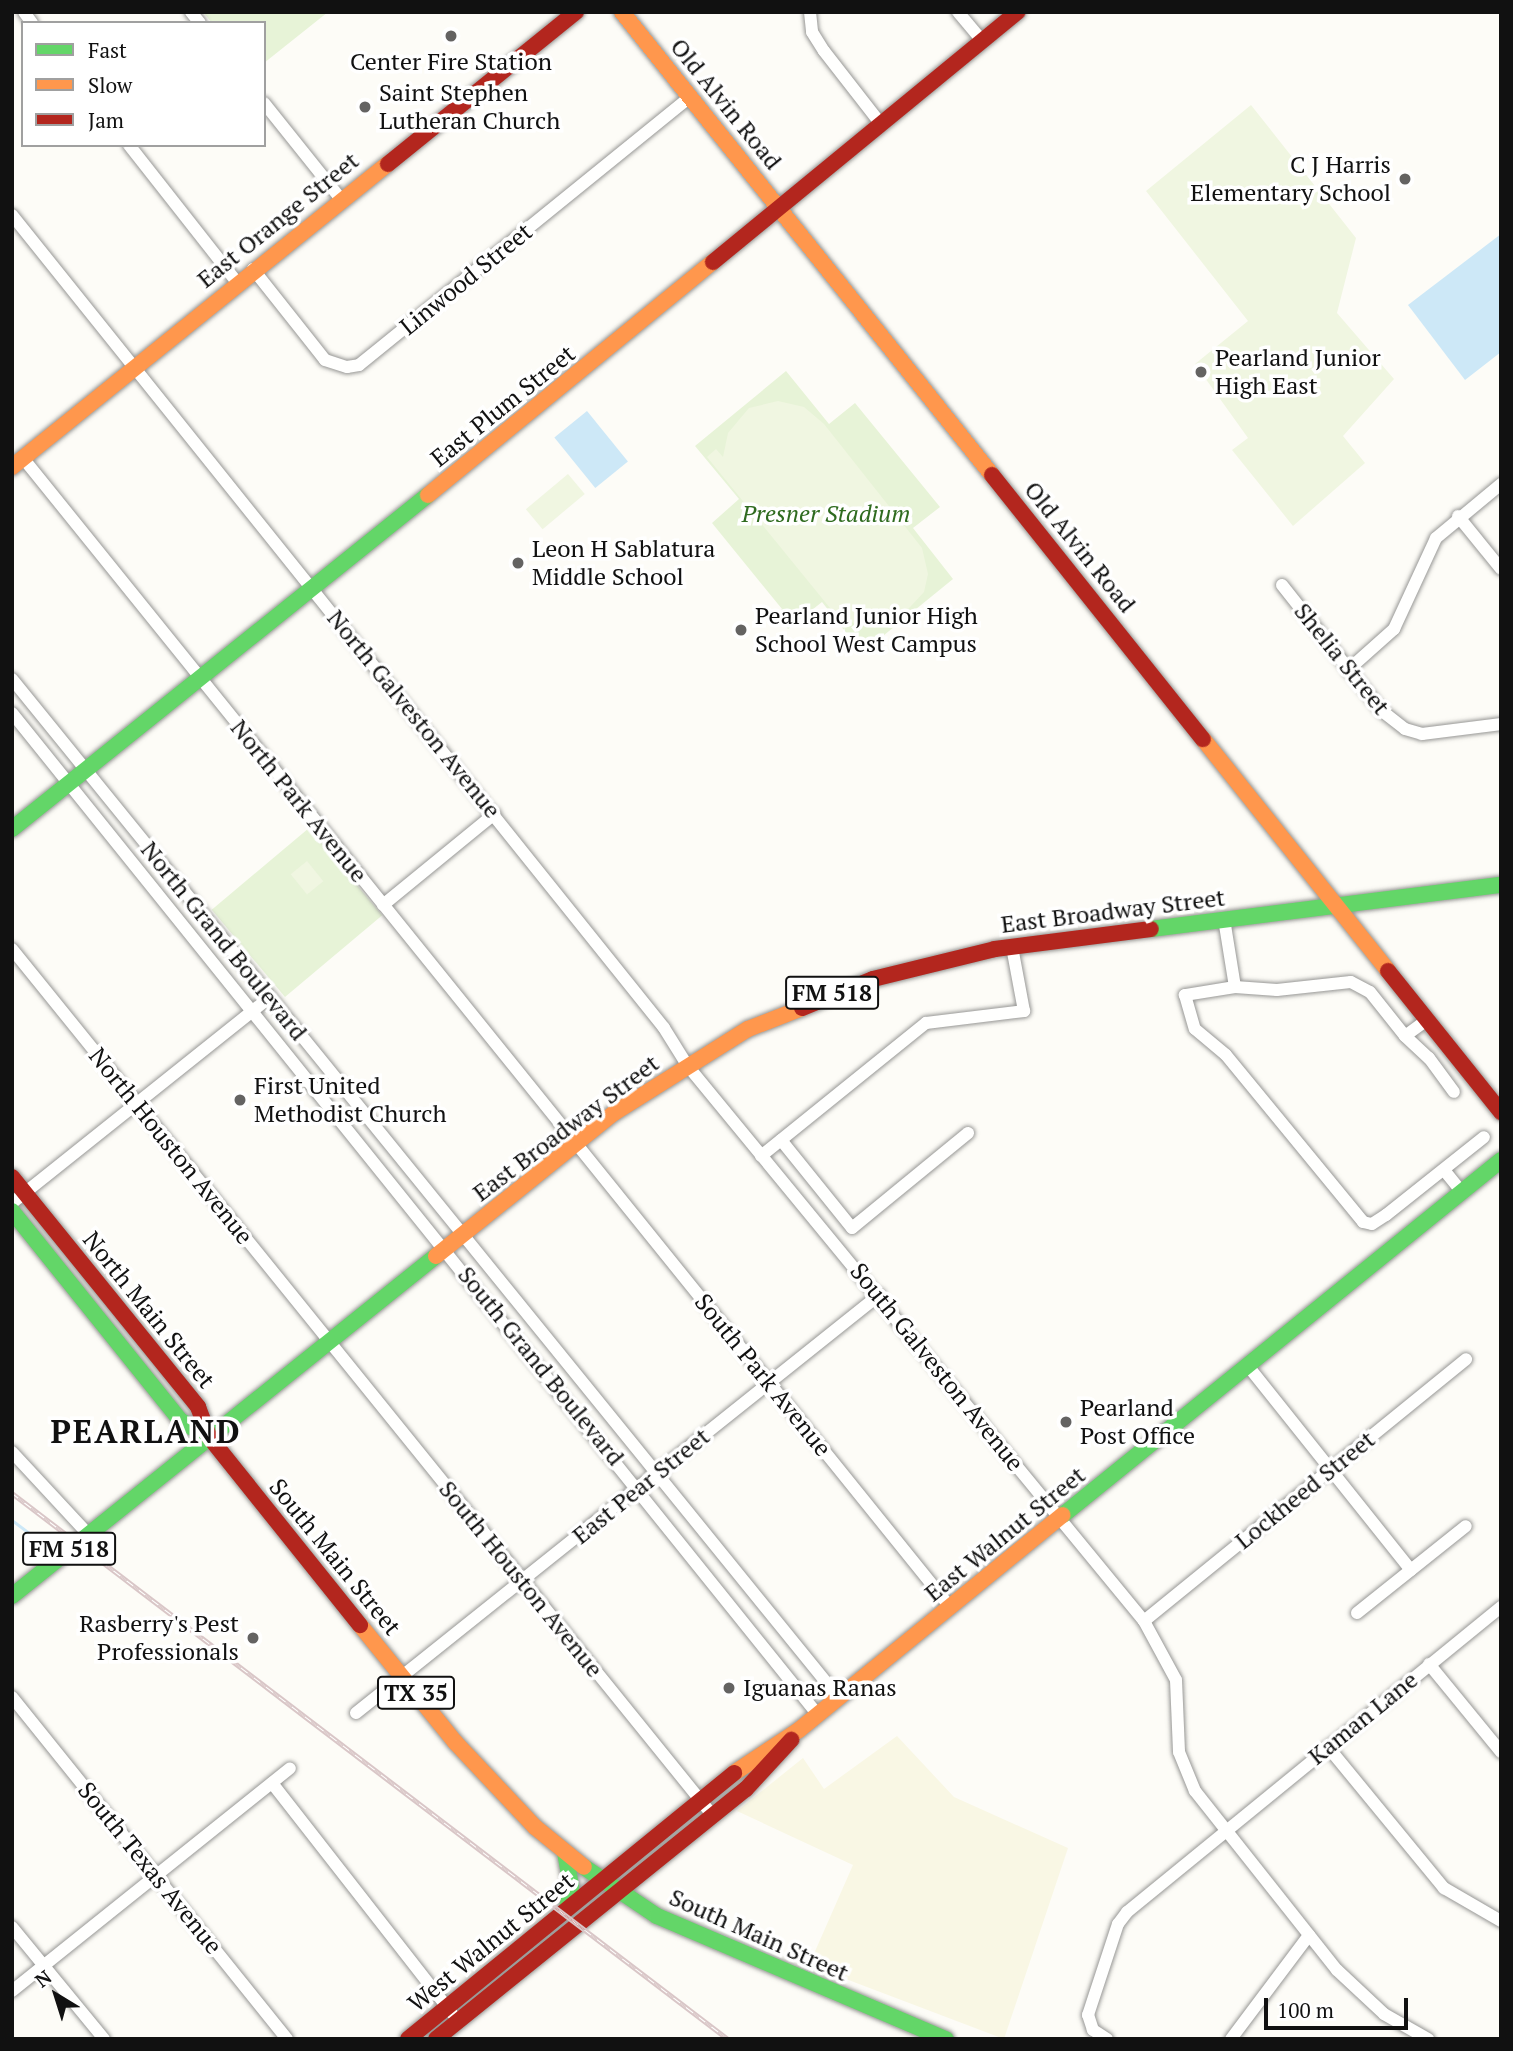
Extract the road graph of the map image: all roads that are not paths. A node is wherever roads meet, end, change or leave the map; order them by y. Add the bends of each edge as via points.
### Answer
1 (576, 12) edge
2 (622, 12) edge
3 (810, 12) edge
4 (958, 12) edge
5 (1017, 12) edge
6 (982, 41) junction
7 (690, 97) junction
8 (266, 105) edge
9 (880, 123) junction
10 (131, 147) edge
11 (341, 198) junction
12 (779, 207) junction
13 (12, 215) edge
14 (253, 269) junction
15 (237, 282) junction
16 (133, 369) junction
17 (18, 462) edge
18 (1501, 484) edge
19 (1458, 516) junction
20 (1501, 569) edge
21 (1282, 585) dead end
22 (313, 590) junction
23 (1348, 670) junction
24 (12, 680) edge
25 (200, 680) junction
26 (12, 713) edge
27 (1501, 724) edge
28 (86, 770) junction
29 (69, 783) junction
30 (494, 814) junction
31 (12, 829) edge
32 (1501, 885) edge
33 (383, 905) junction
34 (1338, 905) junction
35 (1224, 919) junction
36 (1012, 947) junction
37 (12, 949) edge
38 (1234, 987) junction
39 (270, 997) junction
40 (253, 1010) junction
41 (1429, 1019) junction
42 (1405, 1037) junction
43 (687, 1065) junction
44 (1454, 1092) dead end
45 (137, 1103) junction
46 (1501, 1112) edge
47 (968, 1133) dead end
48 (1484, 1137) dead end
49 (781, 1140) junction
50 (576, 1144) junction
51 (761, 1156) junction
52 (1501, 1160) edge
53 (1444, 1170) junction
54 (12, 1177) edge
55 (1462, 1192) junction
56 (19, 1198) edge
57 (12, 1211) edge
58 (463, 1236) junction
59 (447, 1248) junction
60 (879, 1295) junction
61 (329, 1343) junction
62 (1466, 1359) dead end
63 (1248, 1366) junction
64 (769, 1383) junction
65 (210, 1438) junction
66 (12, 1452) edge
67 (1331, 1469) junction
68 (656, 1474) junction
69 (638, 1488) junction
70 (1060, 1520) junction
71 (1466, 1526) dead end
72 (88, 1534) junction
73 (1411, 1570) junction
74 (522, 1581) junction
75 (12, 1596) edge
76 (950, 1607) junction
77 (1501, 1607) edge
78 (1357, 1613) dead end
79 (1144, 1621) junction
80 (1429, 1664) junction
81 (402, 1677) junction
82 (12, 1698) edge
83 (838, 1698) junction
84 (356, 1713) dead end
85 (818, 1714) junction
86 (799, 1730) junction
87 (1328, 1747) junction
88 (1501, 1752) edge
89 (290, 1768) dead end
90 (272, 1783) junction
91 (701, 1801) junction
92 (713, 1816) junction
93 (1226, 1830) junction
94 (565, 1852) junction
95 (156, 1876) junction
96 (602, 1880) junction
97 (621, 1892) junction
98 (567, 1908) junction
99 (1501, 1921) edge
100 (12, 1927) edge
101 (1309, 1935) junction
102 (44, 1966) junction
103 (12, 1991) edge
104 (446, 2005) junction
105 (459, 2021) junction
106 (1402, 2033) edge
107 (104, 2039) edge
108 (287, 2039) edge
109 (408, 2039) edge
110 (436, 2039) edge
111 (946, 2039) edge
112 (1107, 2039) edge
113 (1231, 2039) edge
114 (1428, 2039) edge

1 - 11 street, East Orange Street
2 - 7 street, Old Alvin Road
3 - 9 street via 813,32 824,51
4 - 6 street
5 - 6 street, East Plum Street
6 - 9 street, East Plum Street
7 - 12 street, Old Alvin Road
7 - 14 street, Linwood Street via 359,365 347,367 326,360
8 - 11 street
9 - 12 street, East Plum Street
10 - 15 street
11 - 14 street, East Orange Street
12 - 22 street, East Plum Street
12 - 34 street, Old Alvin Road
13 - 16 street, North Galveston Avenue
14 - 15 street, East Orange Street
15 - 16 street, East Orange Street
16 - 17 street, East Orange Street
16 - 22 street, North Galveston Avenue
17 - 25 street, North Park Avenue
18 - 19 street
19 - 20 street
19 - 23 street via 1436,538 1394,629
21 - 23 street, Shelia Street
22 - 25 street, East Plum Street
22 - 30 street, North Galveston Avenue
23 - 27 street, Shelia Street via 1381,711 1405,729 1422,734
24 - 28 street, North Grand Boulevard
25 - 28 street, East Plum Street
25 - 33 street, North Park Avenue
26 - 29 street, North Grand Boulevard
28 - 29 street, East Plum Street
28 - 39 street, North Grand Boulevard
29 - 31 street, East Plum Street
29 - 40 street, North Grand Boulevard
30 - 33 street
30 - 43 street, North Galveston Avenue via 664,1028
32 - 34 street, East Broadway Street / FM 518
33 - 50 street, North Park Avenue
34 - 35 street, East Broadway Street / FM 518
34 - 41 street, Old Alvin Road
35 - 36 street, East Broadway Street / FM 518
35 - 38 street
36 - 43 street, East Broadway Street / FM 518 via 837,991 748,1029
36 - 49 street via 1024,1011 926,1024
37 - 45 street, North Houston Avenue
38 - 42 street via 1277,990 1362,984
38 - 53 street via 1185,995 1195,1029 1226,1055 1363,1222 1372,1224
39 - 40 street
39 - 58 street, North Grand Boulevard
40 - 45 street
40 - 59 street, North Grand Boulevard
41 - 42 street
41 - 46 street, Old Alvin Road
42 - 44 street via 1429,1058
43 - 50 street, East Broadway Street / FM 518
43 - 51 street, South Galveston Avenue
45 - 56 street
45 - 61 street, North Houston Avenue
47 - 49 street via 852,1228
48 - 53 street
49 - 51 street
50 - 58 street, East Broadway Street / FM 518
50 - 64 street, South Park Avenue
51 - 60 street, South Galveston Avenue
52 - 55 street, East Walnut Street
53 - 55 street
54 - 56 street, North Main Street / TX 35
55 - 63 street, East Walnut Street
56 - 65 street, North Main Street / TX 35 via 198,1407
57 - 65 street, North Main Street / TX 35 via 181,1421
58 - 59 street, East Broadway Street / FM 518
58 - 68 street, South Grand Boulevard
59 - 61 street, East Broadway Street / FM 518
59 - 69 street, South Grand Boulevard
60 - 64 street, East Pear Street
60 - 70 street, South Galveston Avenue
61 - 65 street, East Broadway Street / FM 518
61 - 74 street, South Houston Avenue
62 - 67 street, Lockheed Street
63 - 67 street
63 - 70 street, East Walnut Street
64 - 68 street, East Pear Street
64 - 76 street, South Park Avenue
65 - 72 street, FM 518
65 - 81 street, South Main Street / TX 35
66 - 72 street
67 - 73 street
67 - 79 street, Lockheed Street
68 - 69 street, East Pear Street
68 - 83 street, South Grand Boulevard
69 - 74 street, East Pear Street
69 - 85 street, South Grand Boulevard
70 - 76 street, East Walnut Street
70 - 79 street, South Galveston Avenue
71 - 73 street
72 - 75 street, FM 518
73 - 78 street
74 - 81 street, East Pear Street
74 - 91 street, South Houston Avenue
76 - 83 street, East Walnut Street
77 - 80 street, Kaman Lane
79 - 93 street, South Galveston Avenue via 1176,1680 1182,1765 1195,1791
80 - 87 street, Kaman Lane
80 - 88 street
81 - 84 street, East Pear Street
81 - 94 street, South Main Street / TX 35 via 473,1763
82 - 95 street, South Texas Avenue
83 - 85 street, East Walnut Street
85 - 86 street, East Walnut Street
86 - 91 street, East Walnut Street via 753,1758
86 - 92 street, East Walnut Street via 754,1782
87 - 93 street, Kaman Lane
87 - 99 street via 1444,1888
89 - 90 street
90 - 95 street
90 - 104 street
91 - 92 street, South Houston Avenue
91 - 96 street, East Walnut Street
92 - 97 street, East Walnut Street
93 - 101 street, South Galveston Avenue
93 - 112 street, Kaman Lane via 1150,1889 1118,1924 1088,2015 1093,2031
94 - 96 street, South Main Street / TX 35
94 - 98 street via 571,1886
95 - 102 street
95 - 108 street, South Texas Avenue
96 - 97 street, South Main Street / TX 35
96 - 98 street, West Walnut Street
97 - 105 street, West Walnut Street
97 - 111 street, South Main Street / TX 35 via 712,1943
98 - 104 street, West Walnut Street
100 - 102 street
101 - 106 street, South Galveston Avenue via 1356,1991
101 - 113 street via 1288,1957
102 - 103 street
102 - 107 street
104 - 105 street
104 - 109 street, West Walnut Street
105 - 110 street, West Walnut Street
106 - 114 street, South Galveston Avenue

